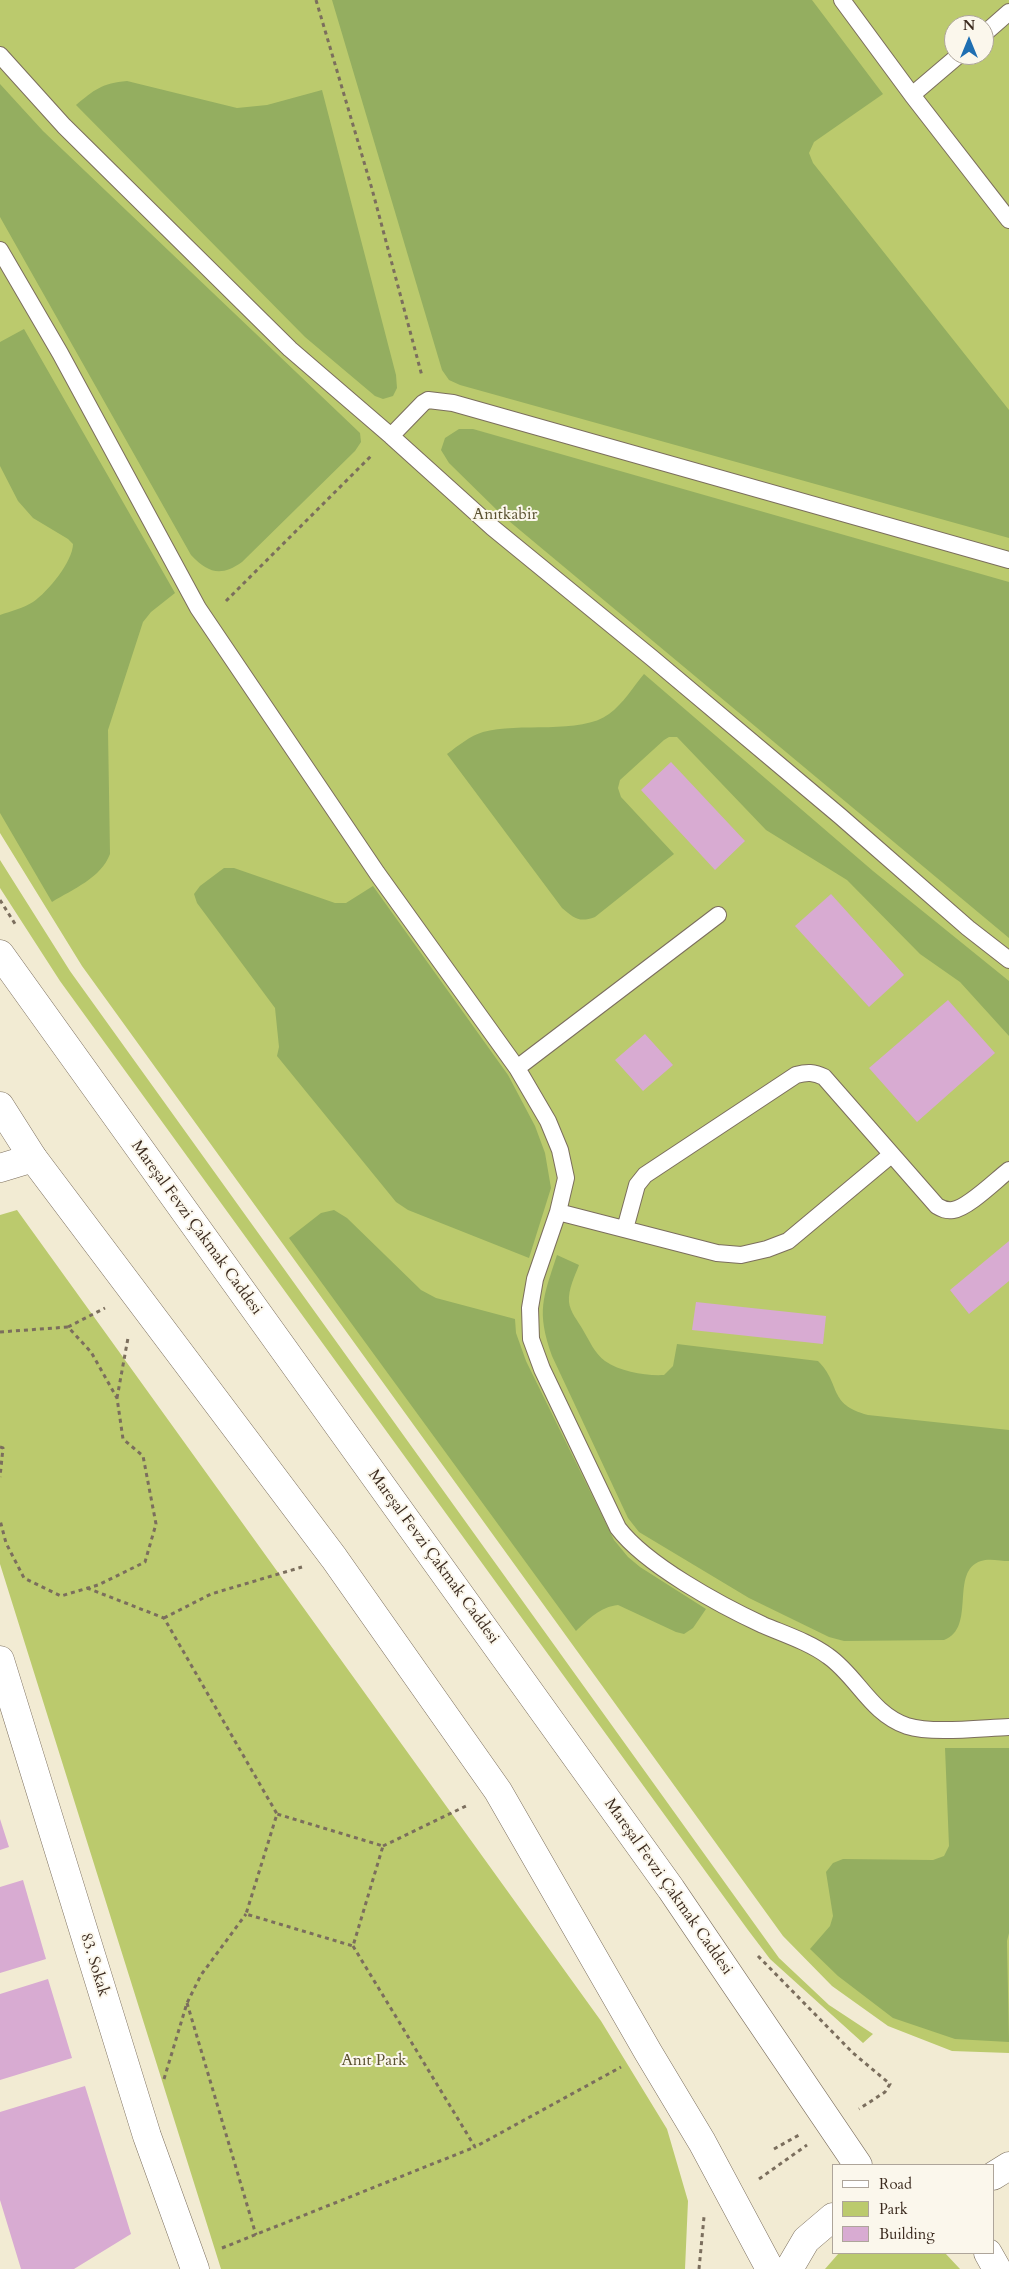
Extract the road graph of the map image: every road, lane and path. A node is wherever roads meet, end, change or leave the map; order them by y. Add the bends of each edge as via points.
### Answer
1 (316, 0) edge
2 (842, 0) edge
3 (1009, 12) edge
4 (994, 25) edge
5 (0, 55) edge
6 (947, 65) edge
7 (912, 95) junction
8 (1009, 220) edge
9 (0, 250) edge
10 (428, 400) junction
11 (391, 436) junction
12 (1009, 560) edge
13 (206, 621) junction
14 (718, 915) dead end
15 (0, 954) edge
16 (1009, 960) edge
17 (517, 1068) junction
18 (0, 1106) edge
19 (891, 1155) junction
20 (34, 1158) junction
21 (0, 1168) edge
22 (1009, 1170) edge
23 (558, 1212) junction
24 (625, 1229) junction
25 (136, 1292) junction
26 (68, 1327) junction
27 (0, 1332) edge
28 (117, 1398) junction
29 (0, 1447) edge
30 (0, 1477) edge
31 (0, 1520) edge
32 (334, 1558) junction
33 (87, 1588) junction
34 (164, 1618) junction
35 (0, 1660) edge
36 (1009, 1727) edge
37 (498, 1791) junction
38 (277, 1814) junction
39 (383, 1846) junction
40 (246, 1914) junction
41 (352, 1946) junction
42 (187, 2004) junction
43 (648, 2052) junction
44 (162, 2089) dead end
45 (885, 2092) dead end
46 (832, 2128) junction
47 (800, 2134) dead end
48 (475, 2147) junction
49 (774, 2150) dead end
50 (857, 2164) edge
51 (1009, 2166) edge
52 (994, 2175) edge
53 (732, 2198) junction
54 (832, 2218) edge
55 (256, 2235) junction
56 (989, 2254) edge
57 (188, 2266) edge
58 (700, 2269) edge
59 (770, 2269) edge
60 (789, 2269) edge
61 (997, 2269) edge

1 - 10 path via 372,189
2 - 7 lane
3 - 4 lane
5 - 11 lane via 64,126 290,349
6 - 7 lane
7 - 8 lane
9 - 13 lane
10 - 11 lane via 418,406
10 - 12 lane via 463,406
11 - 13 path
11 - 16 lane via 493,528
13 - 17 lane via 377,873
14 - 17 lane
15 - 46 main road, Mareşal Fevzi Çakmak Caddesi via 665,1881
17 - 23 lane via 548,1121 560,1150 566,1178
18 - 20 main road
19 - 22 lane via 937,1206 945,1210 964,1205
19 - 24 lane via 788,1240 767,1249 740,1255 717,1254
19 - 24 lane via 824,1078 814,1073 796,1075 645,1175 637,1185
20 - 21 main road
20 - 25 main road
23 - 24 lane
23 - 36 lane via 535,1279 530,1308 531,1339 542,1369 618,1528 629,1543 706,1596 828,1656 888,1717 908,1726 932,1729
25 - 26 path
25 - 28 path
25 - 32 main road
26 - 27 path
26 - 28 path via 91,1352
28 - 33 path via 123,1440 143,1456 156,1524 144,1562 98,1586
29 - 30 path via 3,1448
31 - 33 path via 6,1543 24,1578 61,1596
32 - 34 path via 211,1594
32 - 37 main road
33 - 34 path
34 - 38 path
35 - 57 main road, 83. Sokak
37 - 39 path
37 - 43 main road
38 - 39 path
38 - 40 path
39 - 41 path
40 - 41 path
40 - 42 path via 201,1975
41 - 48 path
42 - 44 path
42 - 55 path
43 - 48 path
43 - 53 main road
45 - 46 path
46 - 50 main road, Mareşal Fevzi Çakmak Caddesi
46 - 53 path
47 - 49 path
48 - 55 path
51 - 52 main road
53 - 58 path via 703,2217
53 - 59 main road
54 - 60 main road via 806,2240
55 - 57 path
56 - 61 main road

